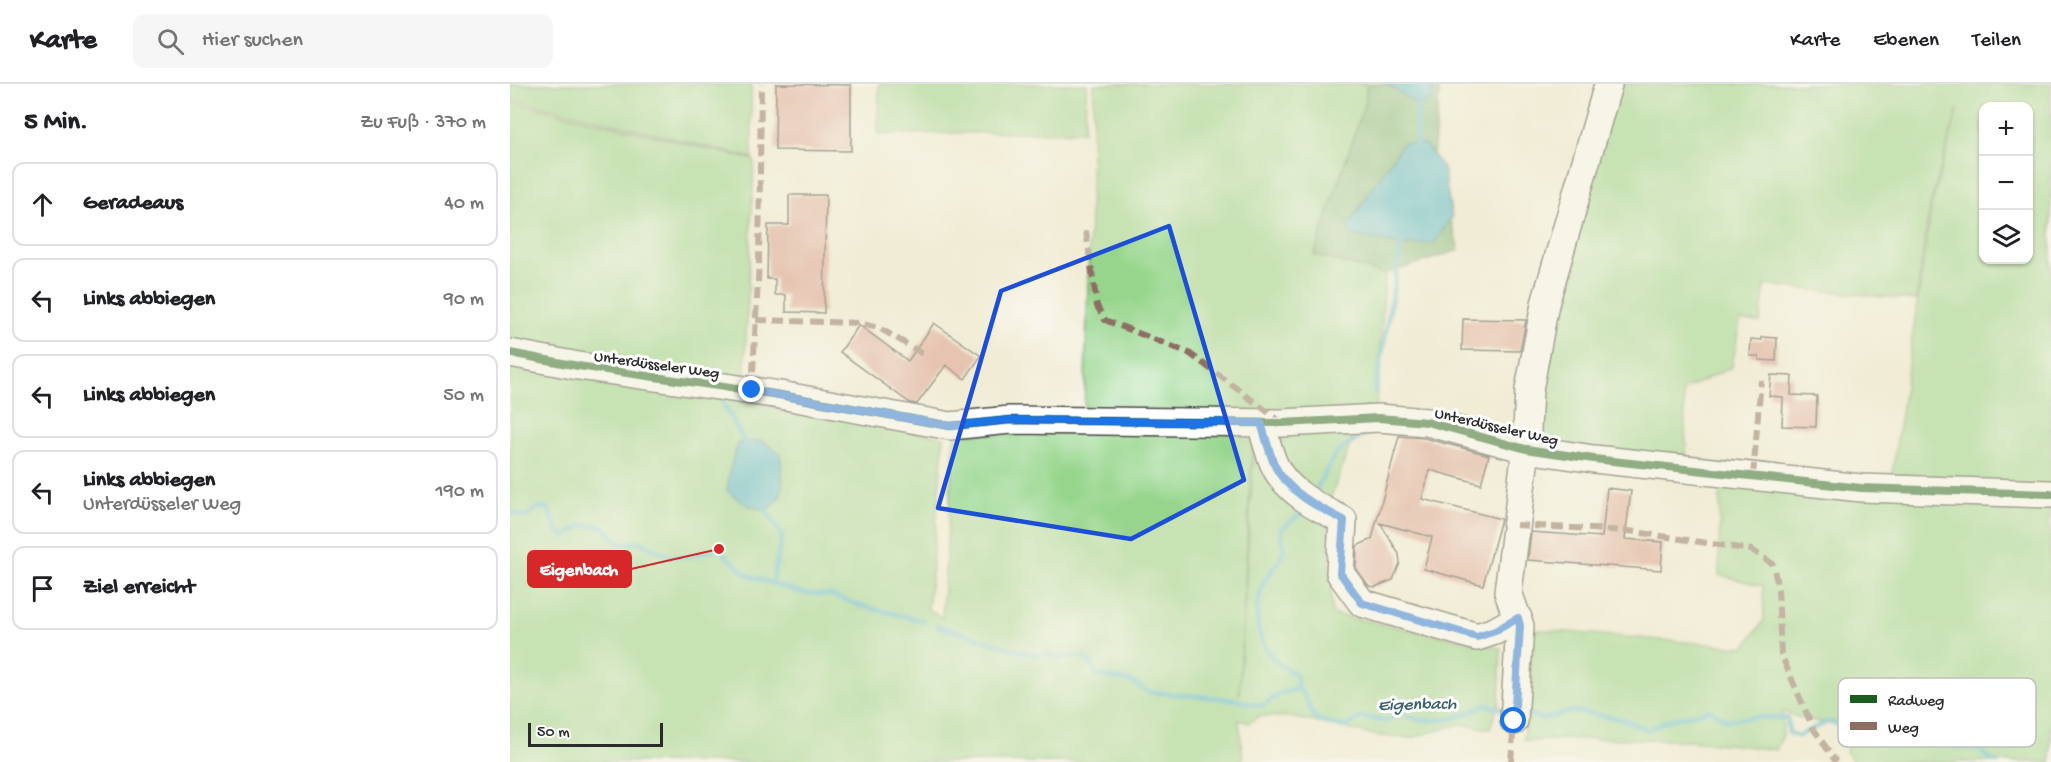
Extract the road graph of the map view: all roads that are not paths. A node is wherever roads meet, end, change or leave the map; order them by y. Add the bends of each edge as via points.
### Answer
1 (1608, 85) edge
2 (510, 353) edge
3 (1261, 423) junction
4 (1526, 448) junction
5 (2051, 494) edge
6 (1518, 618) junction
7 (1514, 712) dead end

1 - 4 lane via 1545,304 1529,390
2 - 3 lane, Unterdüsseler Weg via 950,426 1010,420
3 - 4 lane, Unterdüsseler Weg via 1379,418 1427,422
3 - 6 lane via 1275,466 1287,484 1344,520 1340,573 1362,603 1477,637
4 - 5 lane, Unterdüsseler Weg via 1861,488
4 - 6 lane via 1508,592
6 - 7 lane

